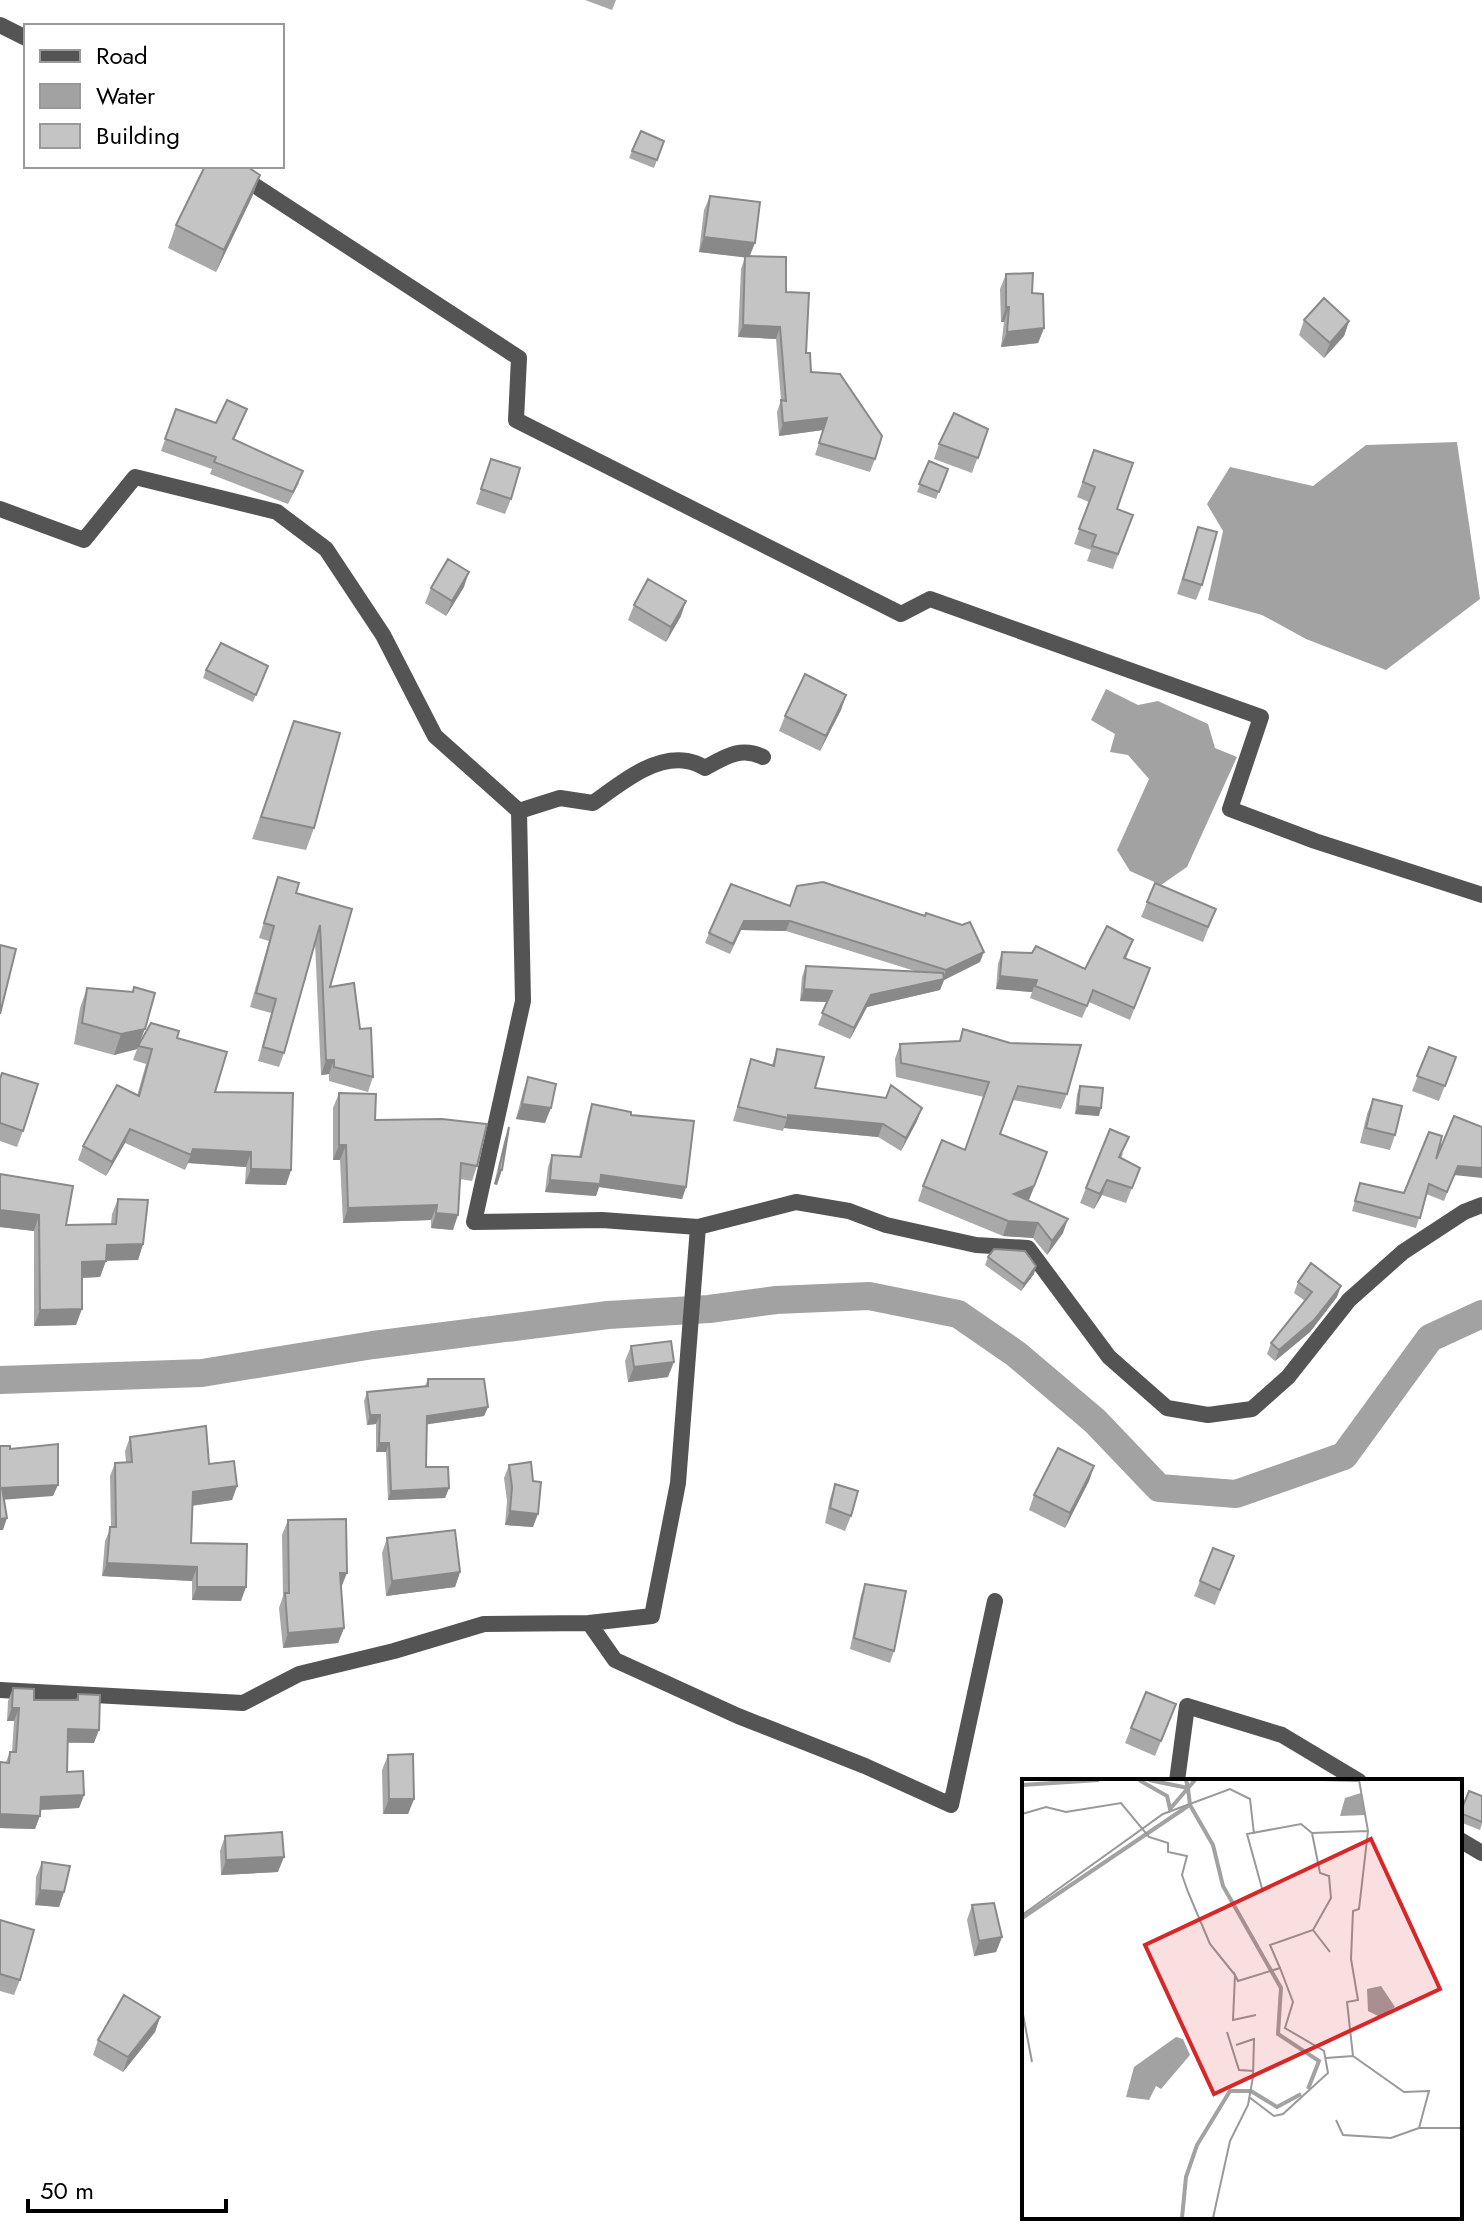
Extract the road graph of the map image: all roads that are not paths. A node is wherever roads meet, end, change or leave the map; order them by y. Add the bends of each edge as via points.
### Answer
1 (0, 25) edge
2 (24, 37) edge
3 (228, 168) edge
4 (0, 509) edge
5 (763, 757) dead end
6 (519, 811) junction
7 (1482, 895) edge
8 (1482, 1205) edge
9 (698, 1227) junction
10 (995, 1601) dead end
11 (589, 1623) junction
12 (0, 1690) edge
13 (1177, 1779) edge
14 (1356, 1779) edge
15 (1462, 1841) edge
16 (1482, 1853) edge

1 - 2 street
3 - 7 street via 519,358 516,420 901,614 930,599 1261,717 1230,809
4 - 6 street via 84,540 135,477 277,512 326,549 383,635 435,736
5 - 6 street via 735,752 705,768 686,760 664,762 636,773 593,803 560,798
6 - 9 street via 523,1001 474,1222 602,1220
8 - 9 street via 1403,1252 1349,1300 1288,1377 1252,1409 1208,1415 1167,1408 1109,1357 1028,1248 976,1245 796,1202
9 - 11 street via 678,1483 652,1616
10 - 11 street via 951,1805 615,1660
11 - 12 street via 484,1624 299,1674 243,1703
13 - 14 street via 1187,1706 1282,1735
15 - 16 street

